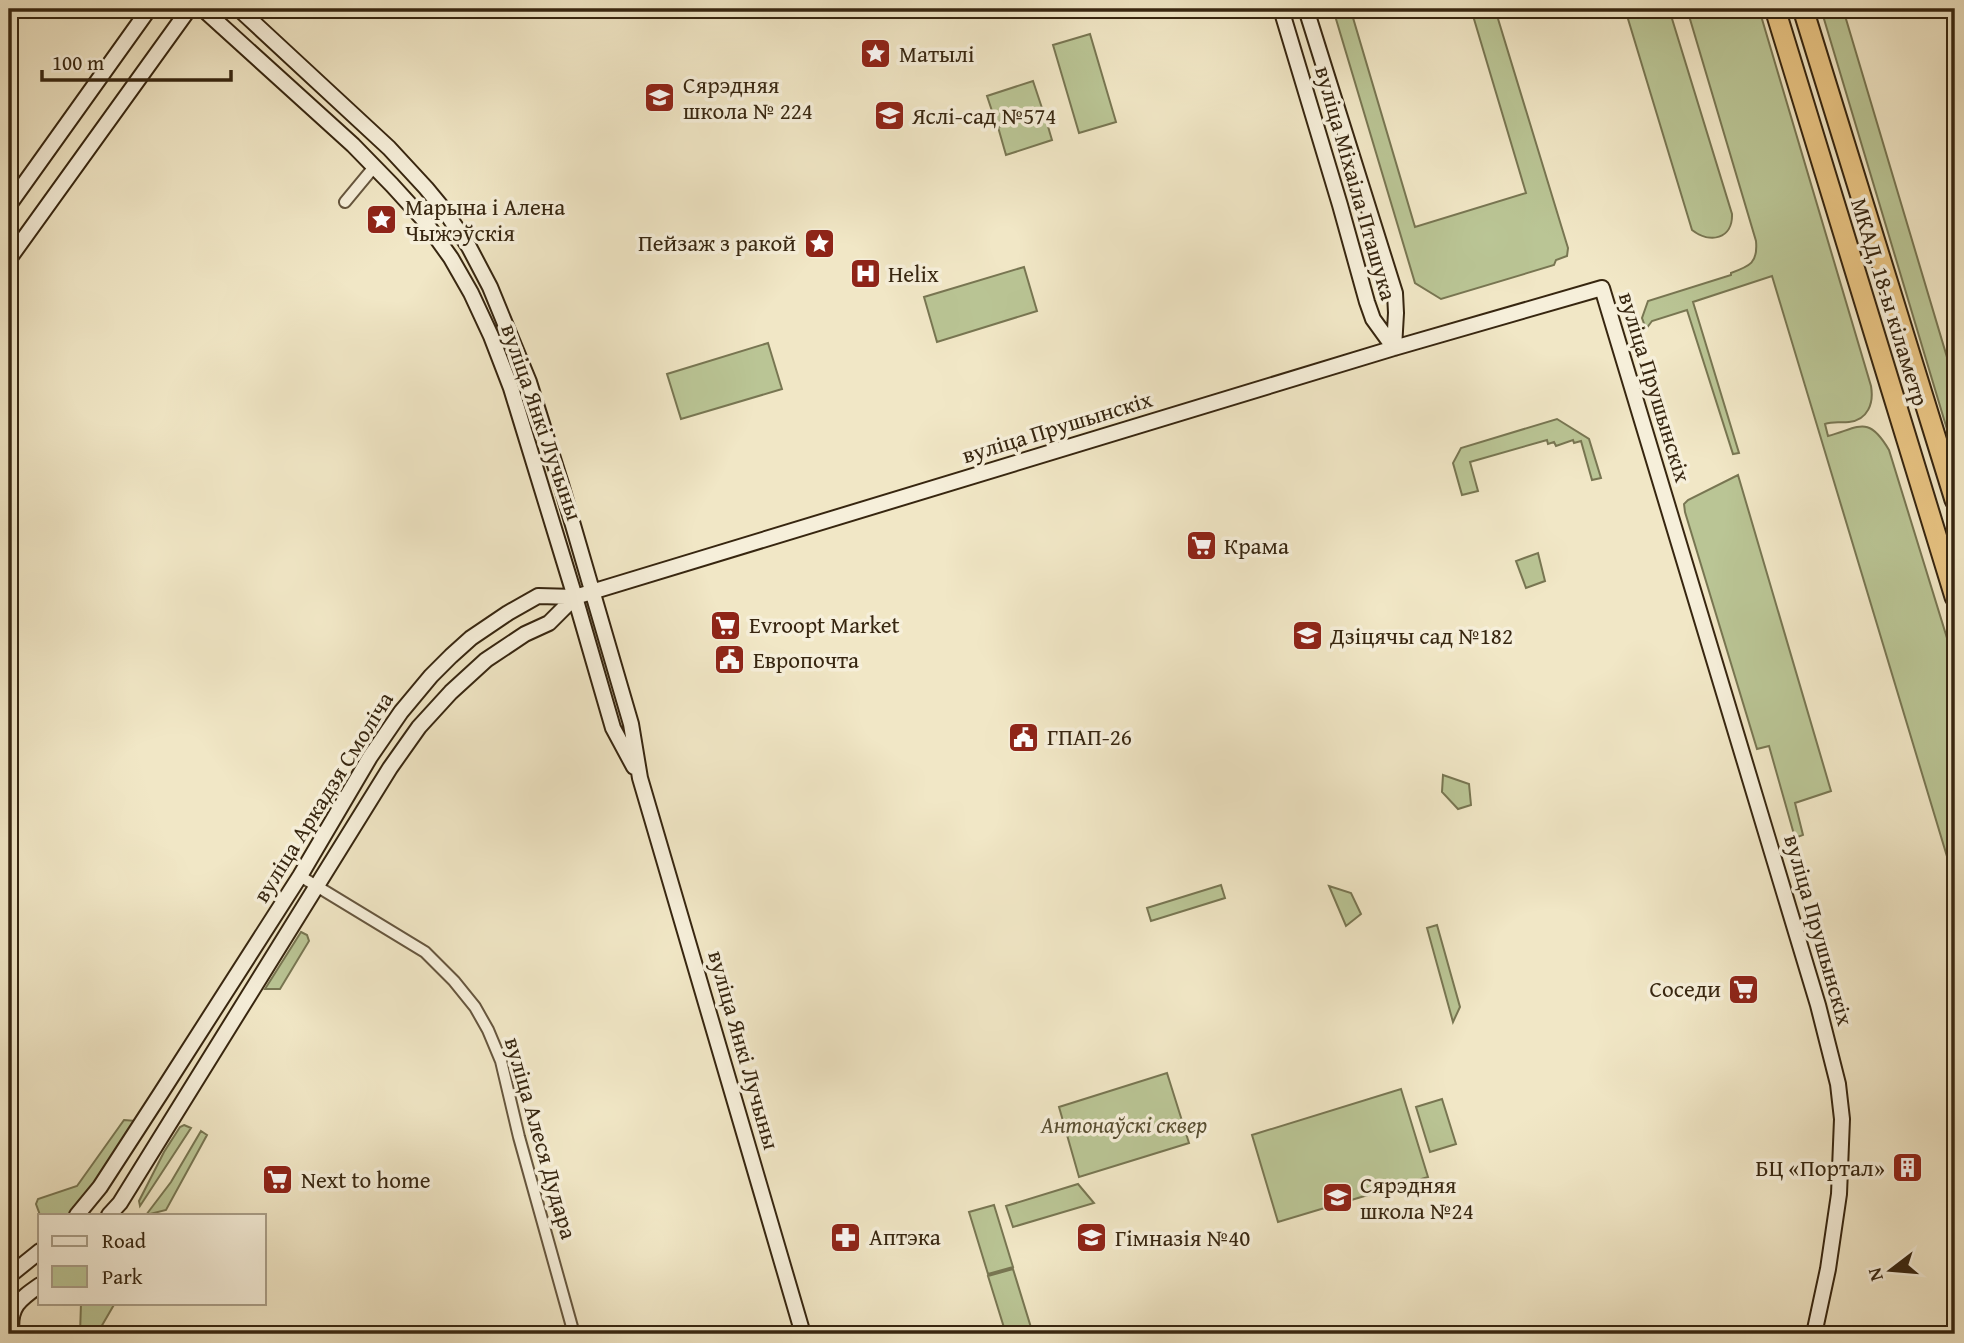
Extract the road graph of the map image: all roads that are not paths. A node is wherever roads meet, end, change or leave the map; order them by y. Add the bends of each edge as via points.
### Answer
1 (149, 9) edge
2 (189, 9) edge
3 (203, 9) edge
4 (239, 9) edge
5 (1281, 9) edge
6 (1306, 9) edge
7 (1775, 9) edge
8 (1803, 9) edge
9 (389, 148) junction
10 (374, 167) junction
11 (345, 202) dead end
12 (9, 205) edge
13 (9, 260) edge
14 (1394, 348) junction
15 (1955, 499) edge
16 (593, 592) junction
17 (575, 597) junction
18 (1955, 597) edge
19 (640, 778) junction
20 (299, 876) junction
21 (318, 887) junction
22 (78, 1214) edge
23 (110, 1214) edge
24 (38, 1253) edge
25 (9, 1276) edge
26 (38, 1285) edge
27 (11, 1333) edge
28 (574, 1334) edge
29 (803, 1334) edge
30 (1814, 1334) edge

1 - 12 main road
2 - 13 main road
3 - 10 main road, вуліца Янкі Лучыны
4 - 9 main road, вуліца Янкі Лучыны
5 - 14 main road, вуліца Міхаіла Пташука via 1367,302
6 - 14 main road, вуліца Міхаіла Пташука via 1395,293
7 - 18 highway, МКАД, 18-ы кіламетр
8 - 15 highway, МКАД, 18-ы кіламетр
9 - 10 main road
9 - 16 main road, вуліца Янкі Лучыны via 445,211 490,287 529,382
10 - 11 street
10 - 17 main road, вуліца Янкі Лучыны via 423,219 451,258 491,335
14 - 16 main road, вуліца Прушынскіх
14 - 30 main road, вуліца Прушынскіх via 1602,288 1815,993 1838,1084 1842,1119 1839,1194
16 - 17 main road, вуліца Прушынскіх
16 - 19 main road, вуліца Янкі Лучыны via 631,724
17 - 19 main road, вуліца Янкі Лучыны via 613,728
17 - 20 main road, вуліца Аркадзя Смоліча via 538,596 471,638 431,676 370,757
17 - 21 main road, вуліца Аркадзя Смоліча via 549,623 486,660 419,727
19 - 29 main road, вуліца Янкі Лучыны
20 - 21 street, вуліца Алеся Дудара
20 - 22 main road, вуліца Аркадзя Смоліча via 100,1187
21 - 23 main road, вуліца Аркадзя Смоліча
21 - 28 street, вуліца Алеся Дудара via 425,952 475,1007 501,1061
24 - 25 main road
26 - 27 main road via 13,1308

